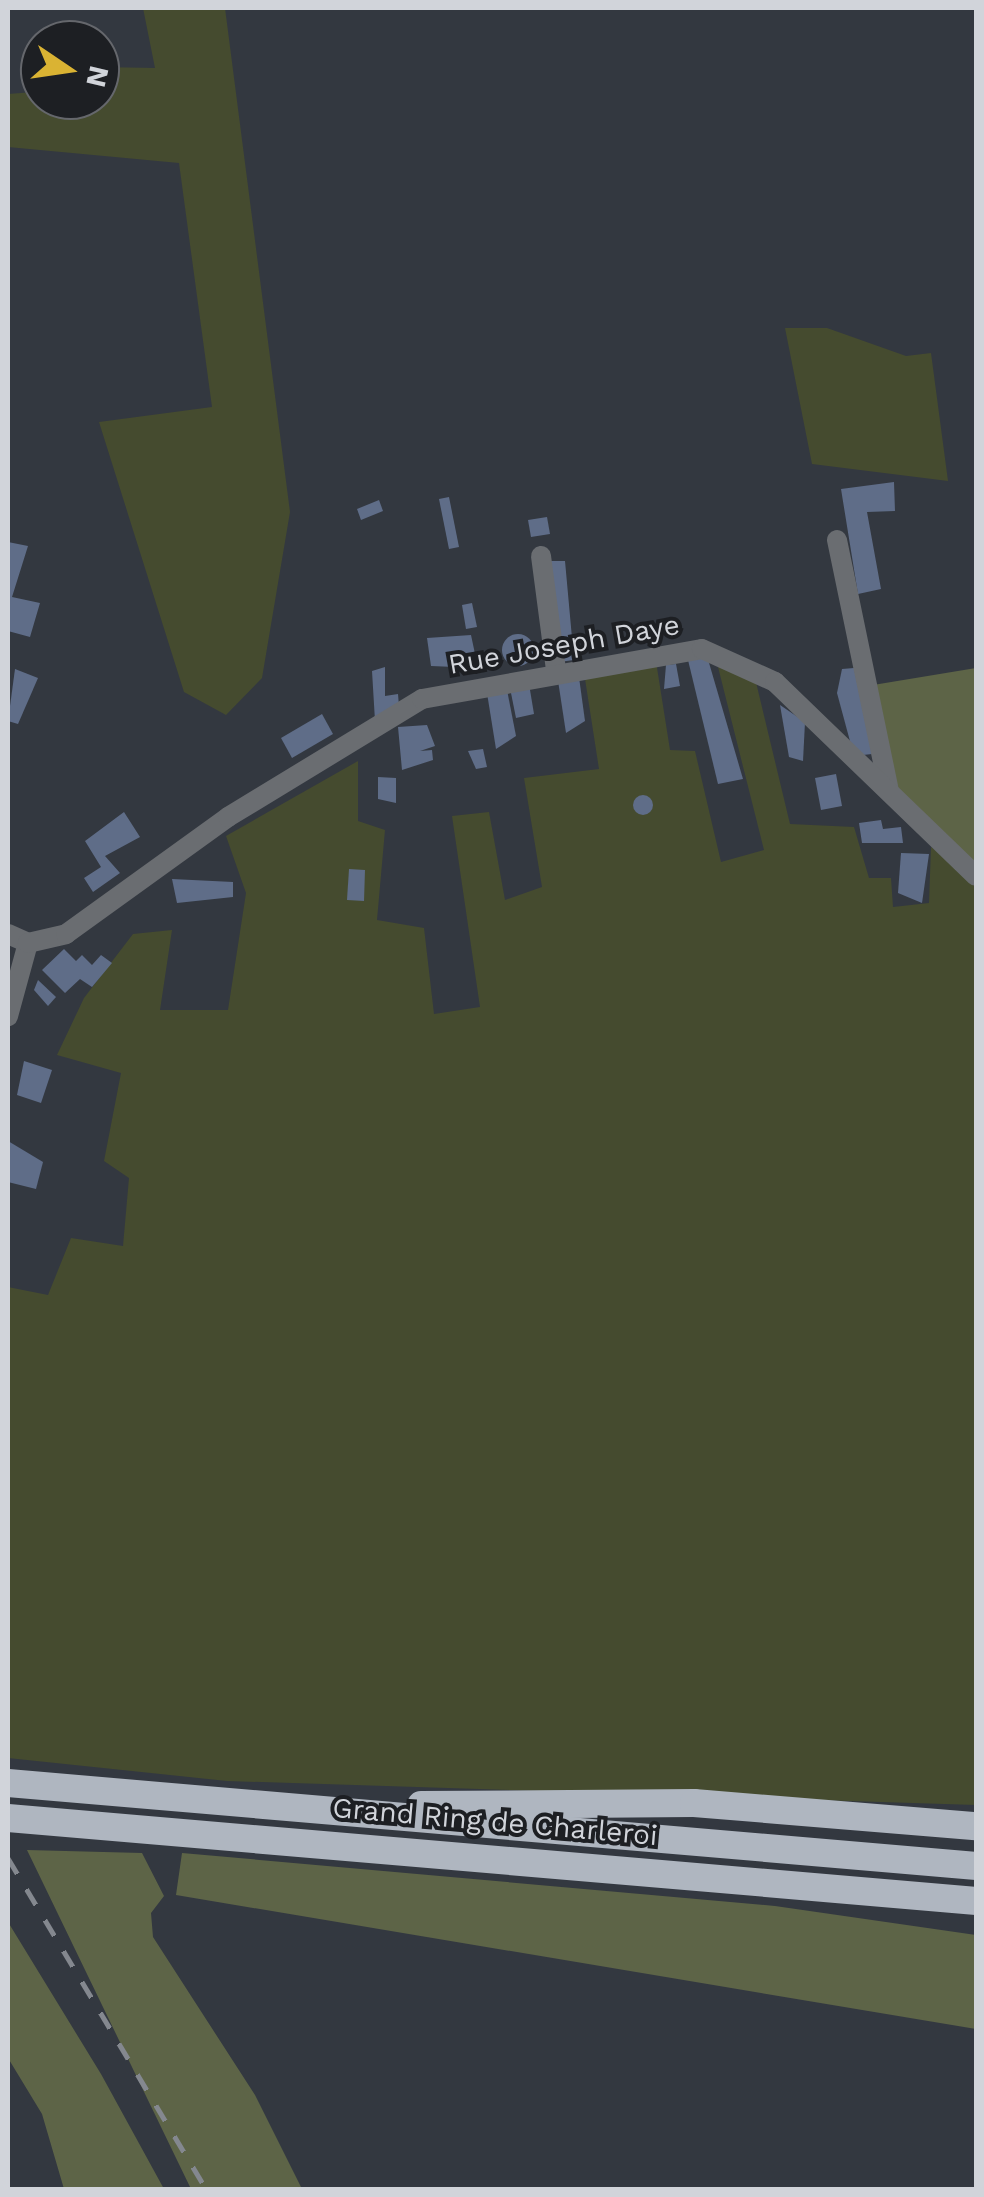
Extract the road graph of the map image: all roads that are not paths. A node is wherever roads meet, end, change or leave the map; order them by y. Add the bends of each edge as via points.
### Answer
1 (837, 540) dead end
2 (542, 556) dead end
3 (556, 670) junction
4 (889, 792) junction
5 (976, 876) edge
6 (8, 934) edge
7 (28, 943) junction
8 (8, 1016) edge
9 (8, 1784) edge
10 (390, 1813) junction
11 (8, 1818) edge
12 (976, 1826) edge
13 (976, 1866) edge
14 (976, 1901) edge

1 - 4 street
2 - 3 street
3 - 4 street, Rue Joseph Daye via 702,649 738,658
3 - 7 street, Rue Joseph Daye via 422,699 228,816 66,934
4 - 5 street, Rue Joseph Daye
6 - 7 street
7 - 8 street
9 - 10 highway, Grand Ring de Charleroi
10 - 12 highway via 444,1799 586,1801
10 - 13 highway, Grand Ring de Charleroi
11 - 14 highway, Grand Ring de Charleroi

